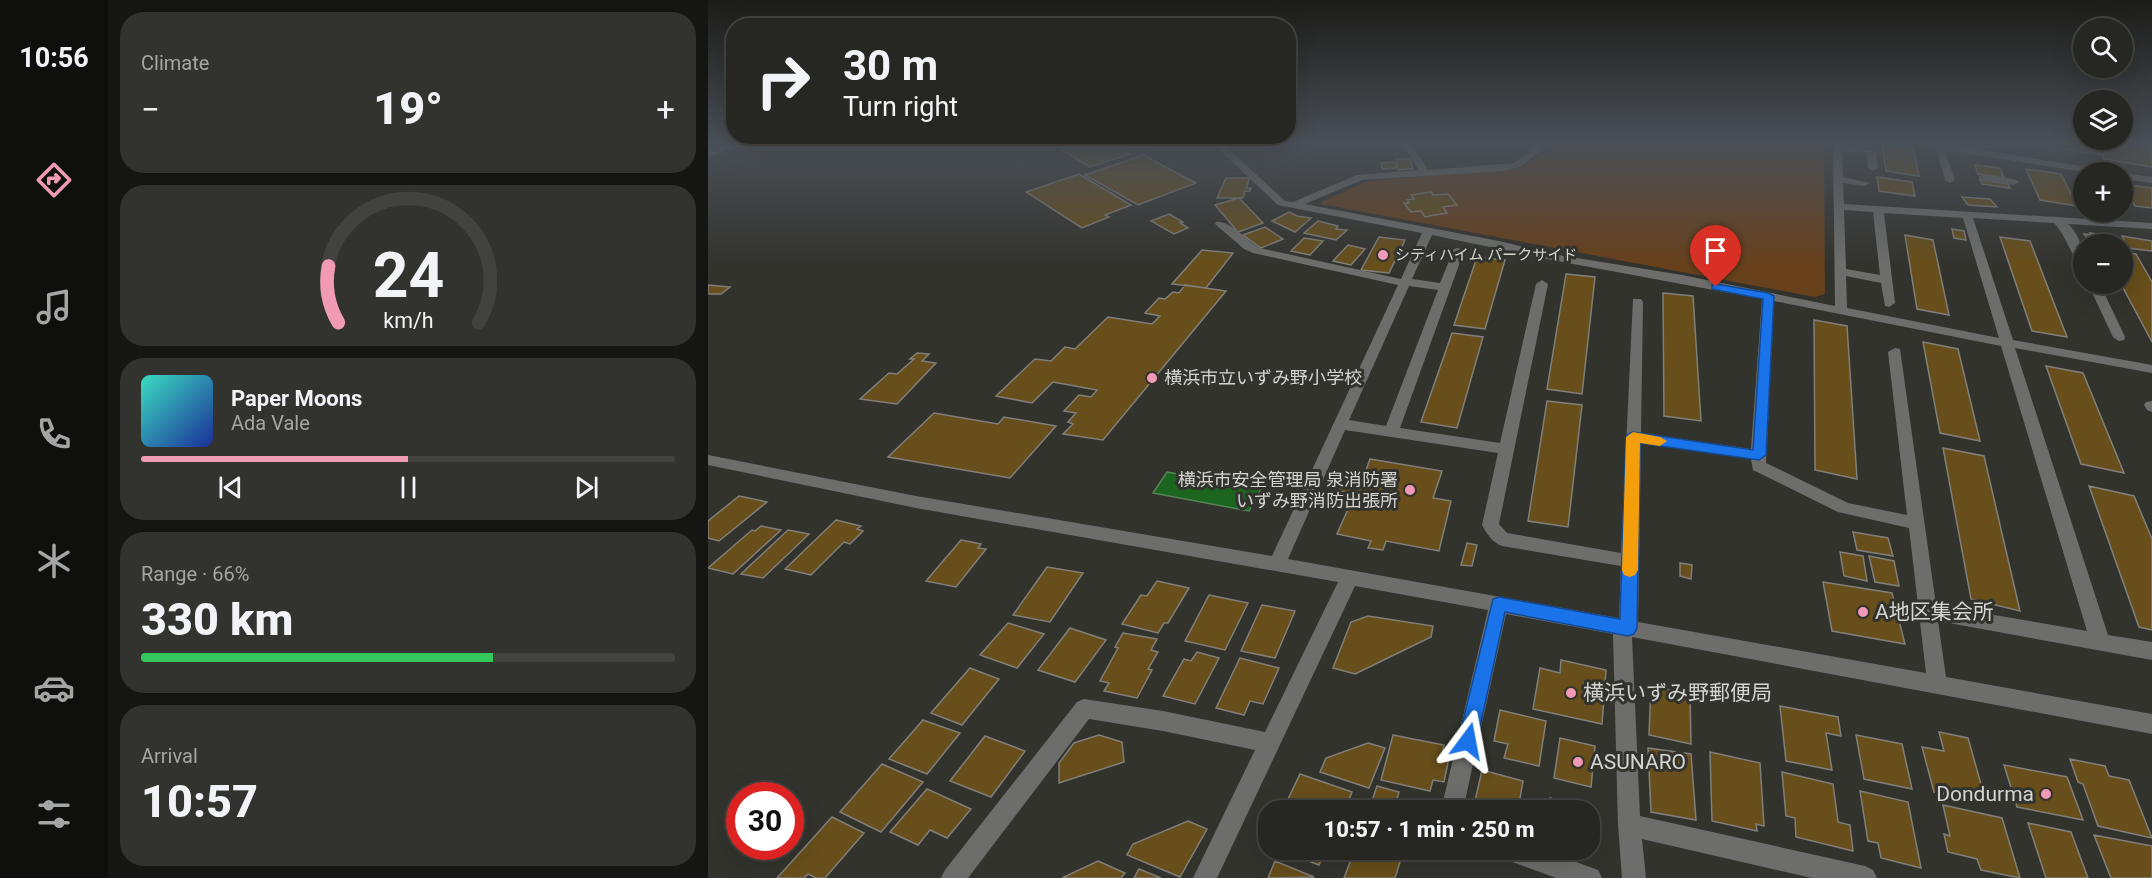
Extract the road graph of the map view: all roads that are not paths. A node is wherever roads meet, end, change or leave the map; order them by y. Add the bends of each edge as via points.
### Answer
1 (1260, 183) edge
2 (1346, 183) edge
3 (1838, 183) edge
4 (1293, 206) junction
5 (1839, 207) junction
6 (1878, 210) junction
7 (1967, 215) junction
8 (2058, 220) junction
9 (1220, 224) dead end
10 (2152, 226) edge
11 (1428, 231) junction
12 (2073, 240) edge
13 (1458, 251) dead end
14 (1840, 272) junction
15 (1886, 280) junction
16 (1404, 283) junction
17 (1542, 284) dead end
18 (1445, 287) junction
19 (2099, 294) edge
20 (1768, 296) junction
21 (1637, 302) dead end
22 (1889, 303) dead end
23 (1841, 310) junction
24 (2119, 337) dead end
25 (2006, 341) junction
26 (1895, 352) dead end
27 (2152, 369) edge
28 (1341, 424) junction
29 (1391, 432) junction
30 (1633, 437) junction
31 (1507, 449) junction
32 (1759, 455) junction
33 (708, 460) edge
34 (1916, 523) junction
35 (1630, 561) junction
36 (1277, 564) junction
37 (1350, 577) junction
38 (1499, 604) junction
39 (1928, 611) junction
40 (1625, 628) junction
41 (2100, 641) junction
42 (2152, 651) edge
43 (1937, 685) junction
44 (2152, 724) edge
45 (1269, 743) junction
46 (1454, 800) edge
47 (1629, 825) junction
48 (1538, 860) edge
49 (953, 878) edge
50 (1205, 878) edge
51 (1590, 878) edge
52 (1634, 878) edge
53 (1865, 878) edge

1 - 4 street via 1282,203
2 - 4 street
3 - 5 street
4 - 11 street
5 - 6 street
5 - 14 street
6 - 7 street
6 - 15 street
7 - 8 street
7 - 25 street
8 - 10 street
8 - 12 street
9 - 16 street via 1257,251
11 - 16 street
11 - 20 street
13 - 18 street
14 - 15 street
14 - 23 street
15 - 22 street
16 - 18 street
16 - 28 street
17 - 31 street
18 - 29 street
19 - 24 street
20 - 23 street
20 - 32 street
21 - 30 street
23 - 25 street
25 - 27 street
25 - 41 street
26 - 34 street
28 - 29 street
28 - 36 street
29 - 31 street
30 - 32 street
30 - 35 street
31 - 35 street via 1490,525 1502,539
32 - 34 street via 1758,466 1844,508
33 - 36 street via 916,502
34 - 39 street
35 - 40 street
36 - 37 street
37 - 38 street
37 - 45 street
38 - 40 street
38 - 46 street
39 - 41 street
39 - 43 street
40 - 43 street
40 - 47 street
41 - 42 street
43 - 44 street
45 - 49 street via 1084,709
45 - 50 street
47 - 52 street
47 - 53 street
48 - 51 street

